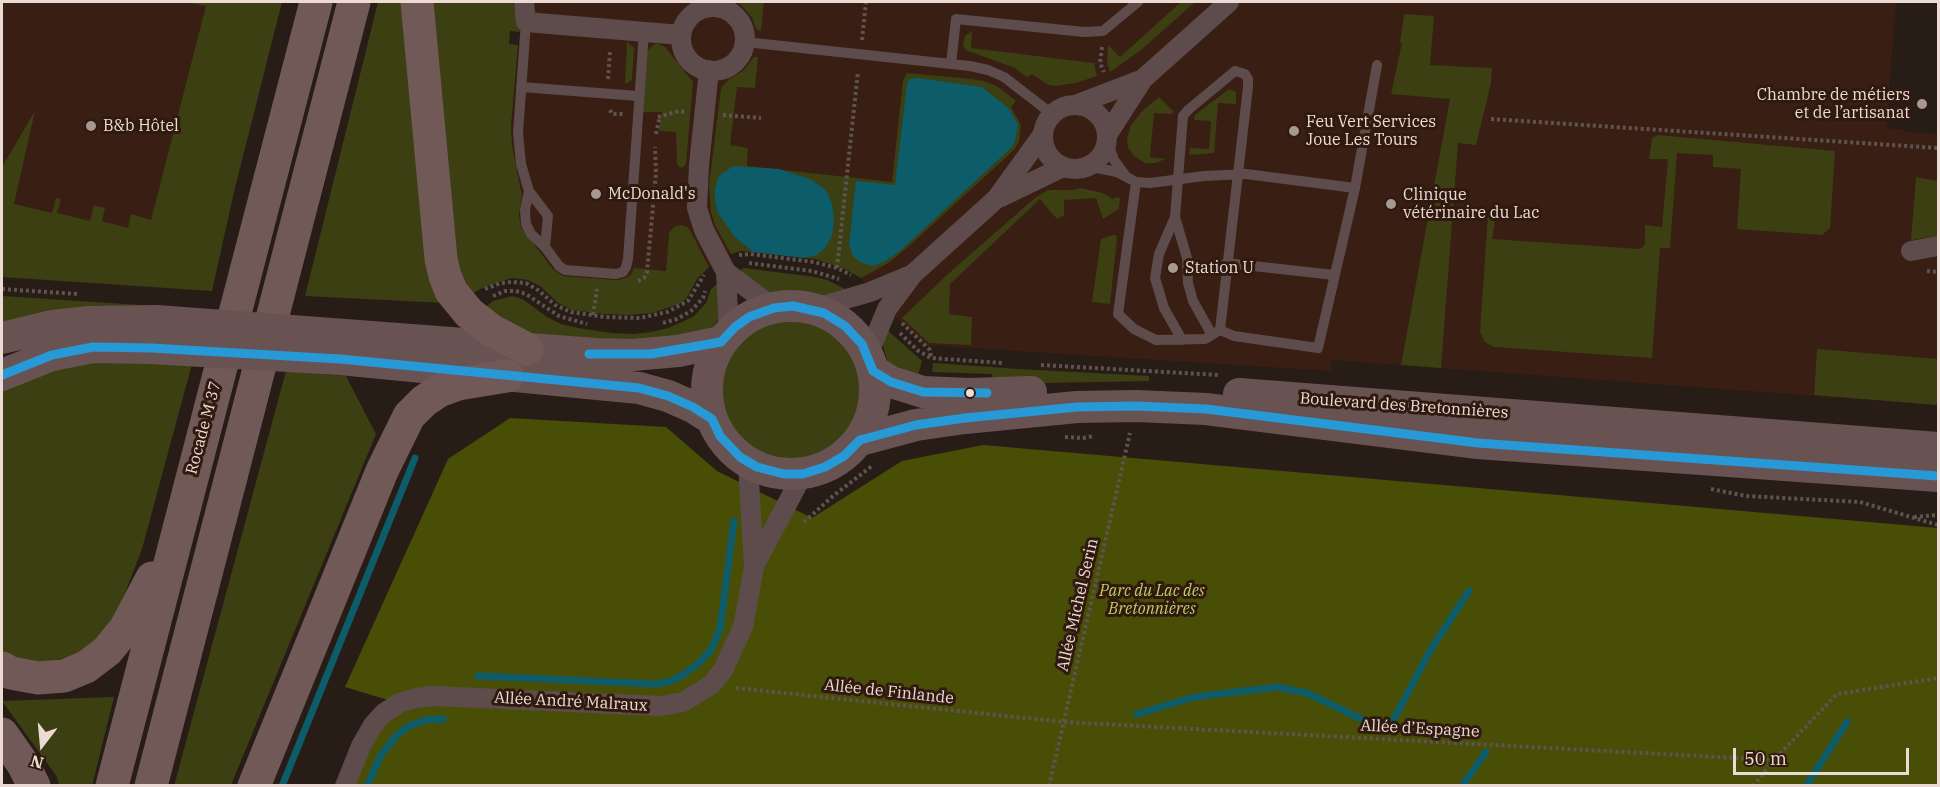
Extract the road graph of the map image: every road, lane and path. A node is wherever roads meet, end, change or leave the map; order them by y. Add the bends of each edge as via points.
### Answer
1 (316, 2) edge
2 (354, 2) edge
3 (417, 2) edge
4 (524, 2) edge
5 (866, 2) edge
6 (1138, 2) edge
7 (1229, 2) edge
8 (717, 4) edge
9 (526, 22) junction
10 (1103, 31) junction
11 (644, 32) junction
12 (681, 35) junction
13 (745, 42) junction
14 (860, 54) junction
15 (951, 64) junction
16 (1377, 65) dead end
17 (709, 70) junction
18 (1143, 79) junction
19 (521, 87) junction
20 (1115, 91) junction
21 (638, 96) junction
22 (1076, 105) junction
23 (1052, 114) junction
24 (1491, 119) dead end
25 (1043, 134) junction
26 (1107, 138) junction
27 (1938, 148) edge
28 (1087, 166) junction
29 (1063, 167) junction
30 (1237, 174) junction
31 (1125, 176) junction
32 (1177, 180) junction
33 (1136, 182) junction
34 (1354, 188) junction
35 (529, 191) junction
36 (996, 199) junction
37 (1175, 217) junction
38 (1938, 246) edge
39 (545, 247) junction
40 (1911, 251) dead end
41 (1226, 263) junction
42 (837, 268) dead end
43 (726, 272) junction
44 (913, 274) junction
45 (1334, 275) junction
46 (860, 295) junction
47 (774, 308) junction
48 (813, 309) junction
49 (469, 313) junction
50 (883, 317) junction
51 (596, 325) dead end
52 (654, 325) dead end
53 (1216, 333) junction
54 (153, 334) junction
55 (2, 338) edge
56 (725, 338) junction
57 (1182, 340) junction
58 (343, 347) junction
59 (527, 349) junction
60 (870, 363) junction
61 (1003, 363) dead end
62 (1038, 365) dead end
63 (2, 375) edge
64 (1226, 375) dead end
65 (507, 376) junction
66 (711, 419) junction
67 (1121, 431) dead end
68 (1102, 435) dead end
69 (1062, 437) dead end
70 (1938, 448) edge
71 (868, 451) junction
72 (748, 463) junction
73 (803, 474) junction
74 (1938, 476) edge
75 (1701, 487) dead end
76 (1938, 515) edge
77 (1910, 517) junction
78 (179, 522) junction
79 (1938, 525) edge
80 (798, 527) dead end
81 (754, 567) junction
82 (2, 668) edge
83 (1938, 678) edge
84 (711, 685) junction
85 (1064, 722) junction
86 (2, 734) edge
87 (1774, 760) junction
88 (34, 786) edge
89 (112, 786) edge
90 (151, 786) edge
91 (254, 786) edge
92 (345, 786) edge
93 (1049, 786) edge
94 (1753, 786) edge

1 - 78 highway, Rocade M 37
2 - 90 highway
3 - 49 highway via 441,259 452,291
4 - 9 street
5 - 14 path
6 - 10 lane
7 - 18 street
8 - 12 street via 689,17
8 - 13 street via 735,15
9 - 11 street
9 - 19 lane
10 - 15 lane via 956,19
10 - 20 path via 1100,63
11 - 12 street
11 - 21 lane
12 - 17 street via 685,54 700,68
13 - 14 lane
13 - 17 street via 737,60 719,70
14 - 15 lane
14 - 42 path
15 - 23 lane via 1004,77
16 - 34 lane
17 - 43 street via 697,208
18 - 20 street
18 - 26 street
19 - 21 lane
19 - 35 lane via 518,133
20 - 22 street
21 - 39 lane via 626,267 616,274 565,270
22 - 23 street
22 - 26 street via 1100,117
23 - 25 street
24 - 27 path
25 - 29 street via 1048,154
25 - 36 street
26 - 28 street via 1102,154
26 - 31 lane via 1114,160
28 - 29 street
28 - 31 lane
29 - 36 street
30 - 32 lane
30 - 32 lane via 1248,79 1239,70 1184,116
30 - 34 lane
30 - 41 lane
31 - 33 lane
32 - 33 lane
32 - 37 lane
33 - 57 lane via 1118,314 1134,329 1156,340
34 - 45 lane
35 - 39 lane via 548,216
35 - 39 lane via 526,224
36 - 44 street
37 - 53 lane via 1187,258 1192,302
37 - 57 lane via 1159,254 1155,278 1164,308
38 - 40 street
41 - 45 lane
41 - 53 lane
43 - 46 path via 743,262 812,271 850,284
43 - 47 street
43 - 52 path via 710,281 703,298 691,311
43 - 56 street
44 - 46 street
44 - 50 street
45 - 53 lane via 1318,348
46 - 48 street
47 - 48 main road
47 - 56 main road via 749,317
48 - 60 main road via 845,326 858,339
49 - 51 path via 491,296 516,291 559,316
49 - 59 highway
50 - 60 street
50 - 61 path via 917,351 931,358
53 - 57 lane via 1205,339
54 - 55 main road via 90,322
54 - 58 main road, bridge
54 - 63 main road via 52,356
56 - 59 main road via 678,351 633,355
56 - 66 main road via 707,380
58 - 59 main road
58 - 65 main road
60 - 70 main road, Boulevard des Bretonnières via 891,382 923,392 1166,388
60 - 71 main road via 875,395 866,429
62 - 64 path
65 - 66 main road via 639,388 668,396
65 - 91 highway via 439,391 410,416 382,471
66 - 72 main road via 726,444
67 - 85 path, Allée Michel Serin via 1131,429
68 - 69 path
71 - 73 main road
71 - 74 main road, Boulevard des Bretonnières via 916,425 1077,406 1136,406 1206,409 1479,443
71 - 80 path via 833,495
72 - 73 main road via 775,473
72 - 81 street, Allée André Malraux
73 - 81 street, Allée André Malraux
75 - 77 path via 1746,496 1860,502
76 - 77 path
77 - 79 path
78 - 82 highway via 125,629 107,651 86,667 64,676 38,678
78 - 89 highway, Rocade M 37
81 - 84 street, Allée André Malraux via 743,627 723,670
83 - 87 path via 1837,694
84 - 85 path, Allée de Finlande
84 - 92 street, Allée André Malraux via 683,702 661,706 416,698 399,703 372,725
85 - 87 path, Allée d’Espagne
85 - 93 path, Allée Michel Serin
86 - 88 highway
87 - 94 path

